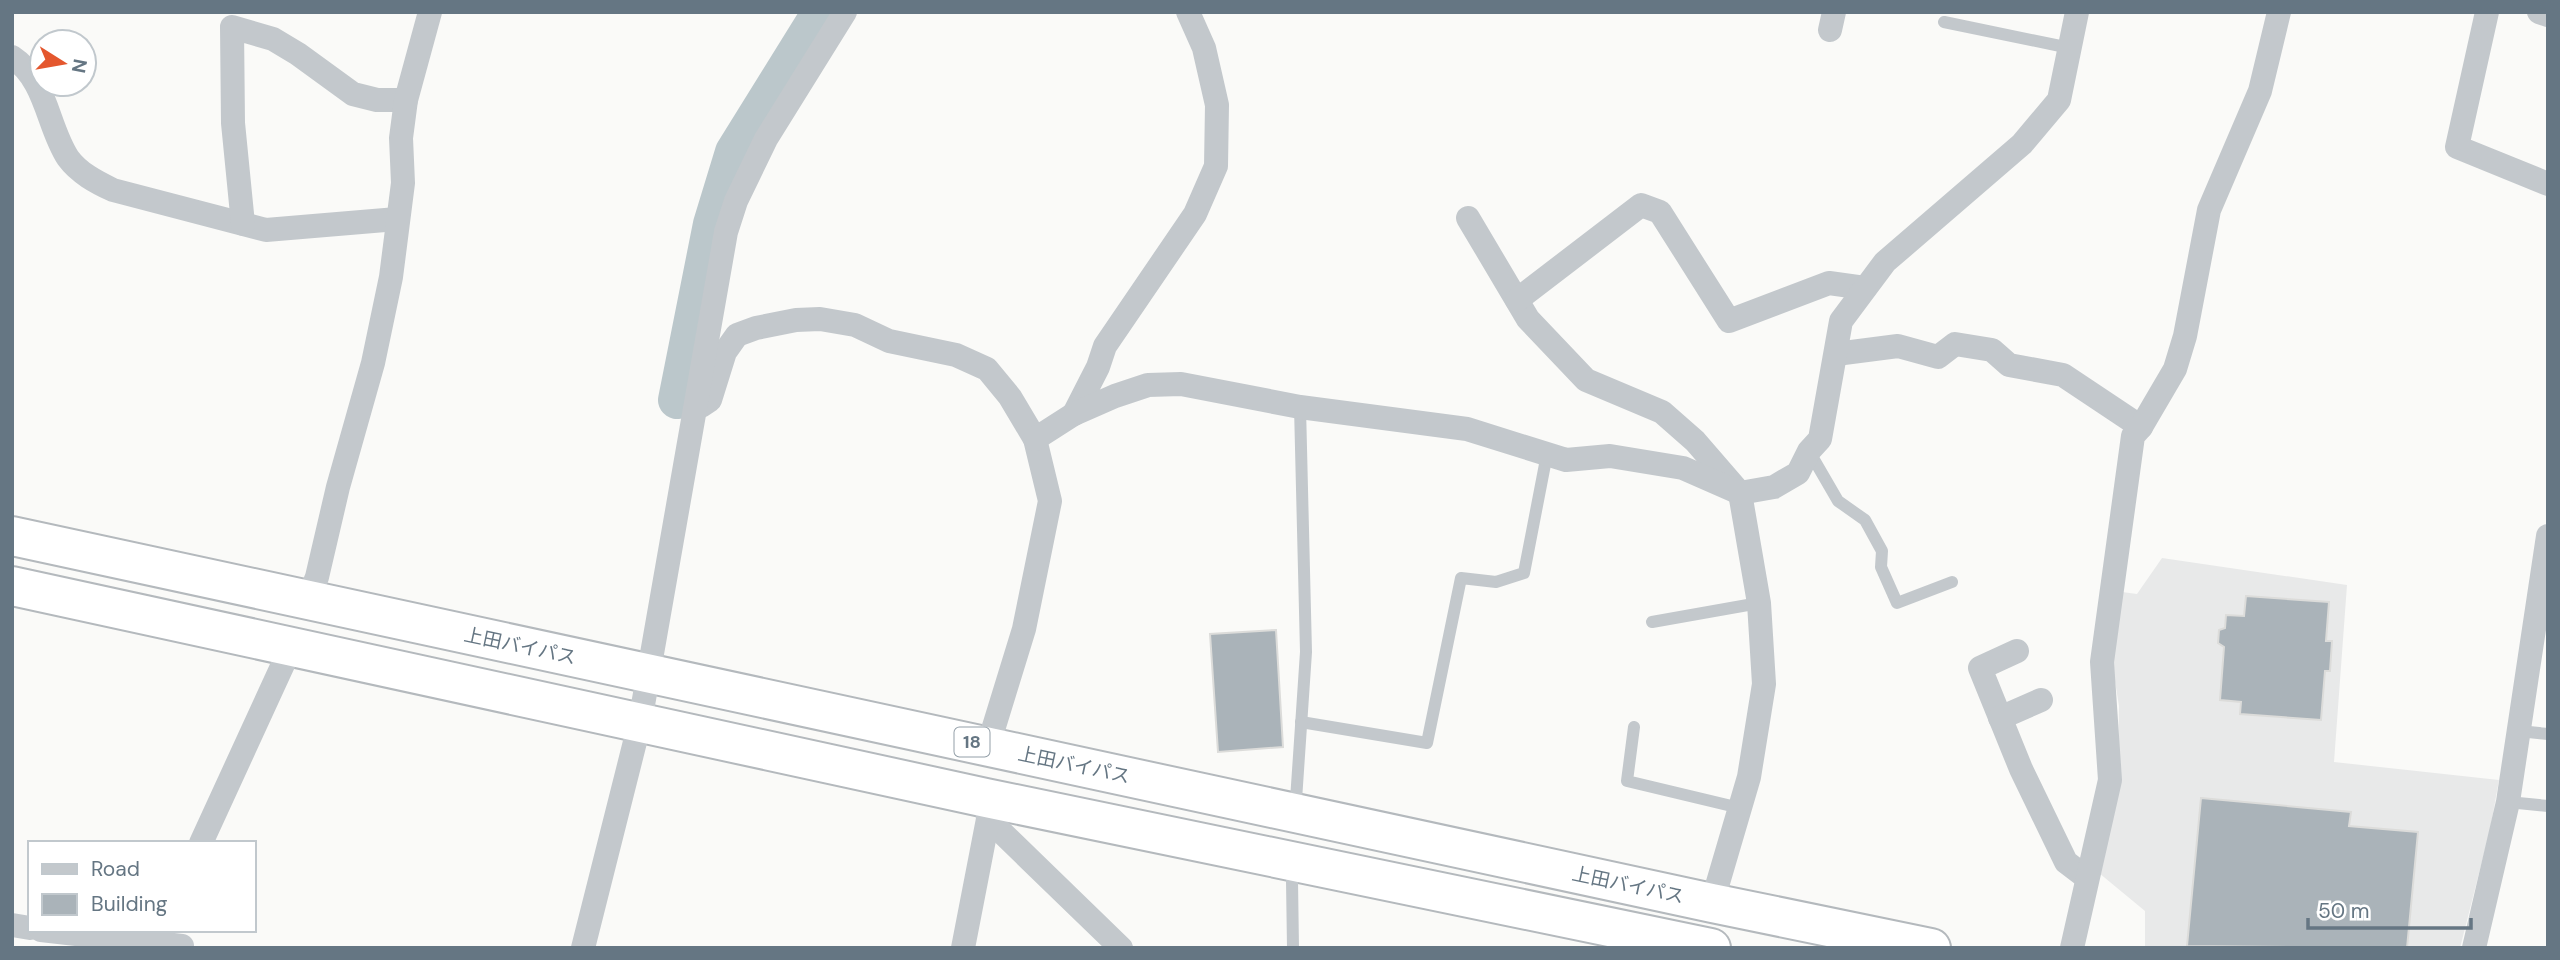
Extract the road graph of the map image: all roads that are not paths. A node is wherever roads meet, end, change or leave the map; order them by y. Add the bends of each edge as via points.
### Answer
1 (430, 12) edge
2 (845, 12) edge
3 (1188, 12) edge
4 (2077, 12) edge
5 (2279, 12) edge
6 (2487, 12) edge
7 (2539, 12) edge
8 (2548, 15) edge
9 (1944, 22) dead end
10 (2070, 48) junction
11 (15, 64) edge
12 (406, 100) junction
13 (2548, 184) edge
14 (1468, 218) dead end
15 (397, 219) junction
16 (243, 224) junction
17 (1865, 288) junction
18 (1517, 300) junction
19 (1836, 354) junction
20 (1300, 407) junction
21 (693, 412) junction
22 (1074, 414) junction
23 (2141, 427) junction
24 (1035, 439) junction
25 (1809, 451) junction
26 (1547, 454) junction
27 (1740, 493) junction
28 (12, 536) edge
29 (2548, 536) edge
30 (1952, 582) dead end
31 (12, 586) edge
32 (308, 599) junction
33 (1759, 603) junction
34 (2542, 615) edge
35 (1652, 622) dead end
36 (291, 647) junction
37 (2017, 651) dead end
38 (649, 674) junction
39 (2041, 700) dead end
40 (2000, 718) junction
41 (640, 722) junction
42 (1301, 722) junction
43 (1634, 727) dead end
44 (2519, 731) junction
45 (2548, 734) edge
46 (988, 746) junction
47 (1296, 800) dead end
48 (2508, 802) junction
49 (2548, 806) edge
50 (1740, 808) junction
51 (988, 809) junction
52 (202, 841) edge
53 (2087, 878) junction
54 (1292, 881) dead end
55 (1712, 903) junction
56 (46, 932) edge
57 (182, 941) edge
58 (72, 942) edge
59 (2481, 944) edge
60 (1702, 947) edge
61 (583, 948) edge
62 (963, 948) edge
63 (1121, 948) edge
64 (1293, 948) edge
65 (1931, 948) edge
66 (2072, 948) edge

1 - 12 street
2 - 21 street via 766,139 736,201 718,270
3 - 22 street via 1204,48 1217,105 1216,166 1195,214 1105,346
4 - 10 street
5 - 23 street via 2260,91 2208,210 2175,369
6 - 13 street via 2458,146
7 - 8 street
9 - 10 lane
10 - 17 street via 2059,100 2022,145 1885,261
11 - 16 street via 38,89 69,159 90,179 113,190
12 - 15 street
12 - 16 street via 353,94 273,38 232,27 233,123
14 - 18 street
15 - 16 street via 266,230
15 - 32 street via 391,277 373,363
17 - 18 street via 1829,283 1729,321 1660,212 1640,205
17 - 19 street via 1841,321
18 - 27 street via 1528,319 1586,380 1662,412 1695,441
19 - 23 street via 1898,346 1938,357 1955,344 1992,350 2009,365 2063,375
19 - 25 street via 1821,439
20 - 22 street via 1181,384 1148,385
20 - 26 street via 1467,429
20 - 42 lane via 1306,652
21 - 24 street via 710,400 725,352 737,335 796,320 820,319 855,325 889,341 956,355 987,369
21 - 38 street
22 - 24 street
23 - 53 street via 2133,436 2102,662 2110,780
24 - 46 street via 1050,501 1024,629
25 - 27 street via 1798,473 1774,487
25 - 30 lane via 1838,501 1866,520 1882,551 1881,567 1898,603
26 - 27 street via 1566,460 1611,456 1683,468
26 - 42 lane via 1524,573 1496,582 1461,578 1427,743
27 - 33 street
28 - 32 highway, 上田バイパス / 18
29 - 34 street
31 - 36 highway
32 - 38 highway, 上田バイパス / 18
33 - 35 lane
33 - 50 street via 1764,684
34 - 44 street
36 - 41 highway
36 - 52 street
37 - 40 street via 1980,668
38 - 41 street
38 - 46 highway, 上田バイパス / 18
39 - 40 street
40 - 53 street via 2066,862
41 - 51 highway
41 - 61 street
42 - 47 lane
43 - 50 lane via 1627,782
44 - 45 lane
44 - 48 street
46 - 55 highway, 上田バイパス / 18
48 - 49 lane
48 - 59 street
50 - 55 street
51 - 60 highway
51 - 62 street
51 - 63 street
53 - 66 street
54 - 64 lane
55 - 65 highway, 上田バイパス / 18
56 - 58 street
57 - 58 street

